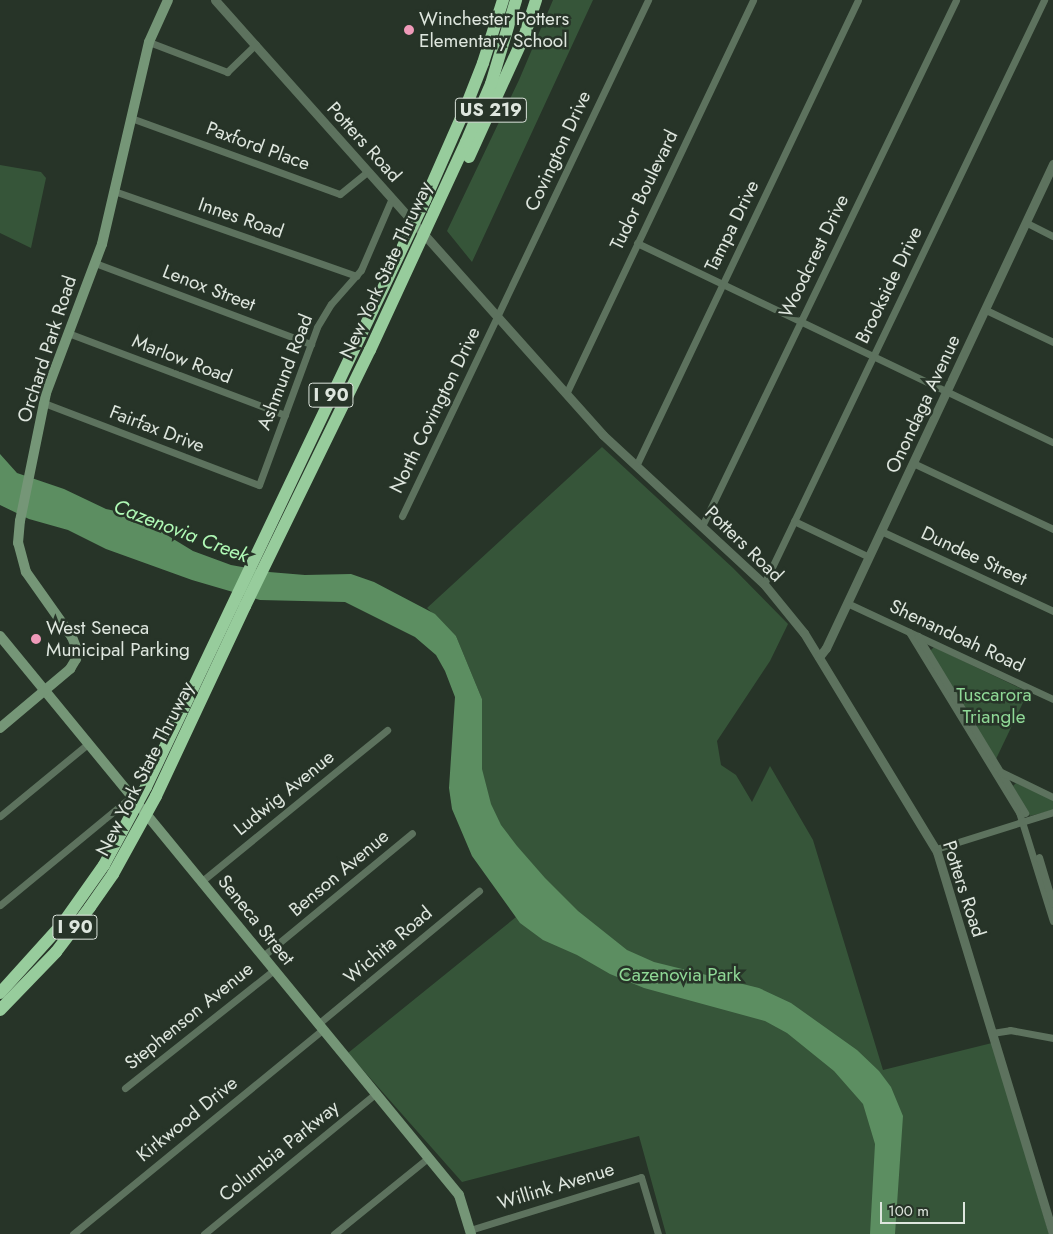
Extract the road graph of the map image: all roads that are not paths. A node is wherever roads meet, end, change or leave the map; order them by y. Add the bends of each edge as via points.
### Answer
1 (168, 0) edge
2 (215, 0) edge
3 (501, 0) edge
4 (516, 0) edge
5 (536, 0) edge
6 (648, 0) edge
7 (753, 0) edge
8 (858, 0) edge
9 (956, 0) edge
10 (1044, 0) edge
11 (149, 42) junction
12 (256, 44) junction
13 (131, 118) junction
14 (1053, 164) edge
15 (368, 171) junction
16 (114, 190) junction
17 (392, 198) junction
18 (436, 214) junction
19 (1027, 223) junction
20 (1053, 236) edge
21 (637, 243) junction
22 (94, 263) junction
23 (357, 276) junction
24 (722, 284) junction
25 (986, 310) junction
26 (498, 317) junction
27 (800, 321) junction
28 (68, 333) junction
29 (1053, 342) edge
30 (311, 344) junction
31 (370, 350) joint
32 (872, 356) junction
33 (947, 392) junction
34 (566, 394) junction
35 (44, 404) junction
36 (285, 415) junction
37 (1053, 442) edge
38 (913, 463) junction
39 (636, 466) junction
40 (259, 485) joint
41 (402, 516) dead end
42 (794, 520) junction
43 (702, 526) junction
44 (1053, 529) edge
45 (881, 531) junction
46 (869, 557) junction
47 (764, 584) junction
48 (847, 603) junction
49 (239, 604) junction
50 (1053, 611) edge
51 (909, 632) junction
52 (918, 636) junction
53 (0, 637) edge
54 (819, 657) junction
55 (46, 690) junction
56 (1053, 699) edge
57 (0, 728) edge
58 (387, 730) dead end
59 (89, 743) junction
60 (993, 768) junction
61 (1001, 772) junction
62 (132, 796) junction
63 (1053, 797) edge
64 (1053, 812) edge
65 (0, 816) edge
66 (1025, 821) junction
67 (412, 833) dead end
68 (936, 849) junction
69 (202, 882) junction
70 (478, 891) dead end
71 (1053, 904) edge
72 (0, 905) edge
73 (1053, 921) edge
74 (263, 956) junction
75 (274, 970) junction
76 (0, 993) edge
77 (0, 1010) edge
78 (320, 1027) junction
79 (992, 1033) junction
80 (1053, 1038) edge
81 (125, 1088) dead end
82 (375, 1094) junction
83 (428, 1158) junction
84 (470, 1232) edge
85 (1053, 1233) edge
86 (73, 1234) edge
87 (204, 1234) edge
88 (334, 1234) edge
89 (658, 1234) edge

1 - 11 main road, Orchard Park Road
2 - 12 street, Potters Road
3 - 49 highway, New York State Thruway / I 90 via 465,109 425,200 260,543
4 - 18 highway, New York State Thruway via 491,84
5 - 18 highway, US 219 via 503,84
6 - 26 street, Covington Drive
7 - 21 street, Tudor Boulevard
8 - 24 street, Tampa Drive
9 - 27 street, Woodcrest Drive
10 - 32 street, Brookside Drive
11 - 12 street via 227,72
11 - 13 main road, Orchard Park Road
12 - 15 street, Potters Road
13 - 15 street, Paxford Place via 340,194
13 - 16 main road, Orchard Park Road
14 - 19 street, Onondaga Avenue
15 - 17 street, Potters Road
16 - 22 main road, Orchard Park Road via 102,244
16 - 23 street, Innes Road
17 - 23 street, Ashmund Road
17 - 26 street, Potters Road
18 - 31 highway, US 219 via 384,331
19 - 20 street
19 - 25 street, Onondaga Avenue
21 - 24 street
21 - 34 street, Tudor Boulevard
22 - 28 main road, Orchard Park Road
22 - 30 street, Lenox Street
23 - 30 street, Ashmund Road via 323,316
24 - 27 street
24 - 39 street, Tampa Drive
25 - 29 street
25 - 33 street, Onondaga Avenue
26 - 34 street, Potters Road
26 - 41 street, North Covington Drive
27 - 32 street
27 - 43 street, Woodcrest Drive
28 - 35 main road, Orchard Park Road
28 - 36 street, Marlow Road
30 - 36 street, Ashmund Road
31 - 49 highway, New York State Thruway / I 90 via 277,541
32 - 33 street
32 - 42 street, Brookside Drive
33 - 37 street
33 - 38 street, Onondaga Avenue
34 - 39 street, Potters Road
35 - 40 street, Fairfax Drive
35 - 55 main road, Orchard Park Road via 20,521 19,553 26,572 76,647 76,659 70,669
36 - 40 street, Ashmund Road
38 - 44 street
38 - 45 street, Onondaga Avenue
39 - 43 street, Potters Road
42 - 46 street
42 - 47 street, Brookside Drive
43 - 47 street, Potters Road
45 - 46 street, Onondaga Avenue
45 - 50 street, Dundee Street
46 - 48 street, Onondaga Avenue
47 - 54 street, Potters Road via 793,617
48 - 51 street, Shenandoah Road
48 - 54 street, Onondaga Avenue
49 - 76 highway, New York State Thruway / I 90 via 104,865 63,923
49 - 77 highway, New York State Thruway / I 90 via 156,796 113,874 56,952
51 - 52 street, Shenandoah Road
51 - 60 street
52 - 56 street, Shenandoah Road
52 - 61 street
53 - 55 main road, Seneca Street
54 - 68 street, Potters Road
55 - 57 main road, Orchard Park Road
55 - 59 main road, Seneca Street
58 - 69 street, Ludwig Avenue
59 - 62 main road, Seneca Street
59 - 65 street
60 - 61 street
60 - 66 street
61 - 63 street
61 - 66 street
62 - 69 main road, Seneca Street
62 - 72 street
64 - 66 street
66 - 68 street
66 - 71 street
66 - 73 street
67 - 74 street, Benson Avenue
68 - 79 street, Potters Road
69 - 74 main road, Seneca Street
70 - 78 street, Wichita Road
74 - 75 main road, Seneca Street
75 - 78 main road, Seneca Street
75 - 81 street, Stephenson Avenue
78 - 82 main road, Seneca Street
78 - 86 street, Kirkwood Drive
79 - 80 street via 1010,1030
79 - 85 street, Potters Road
82 - 83 main road, Seneca Street
82 - 87 street, Columbia Parkway
83 - 84 main road, Seneca Street via 459,1195
83 - 88 street
84 - 89 street, Willink Avenue via 641,1177

